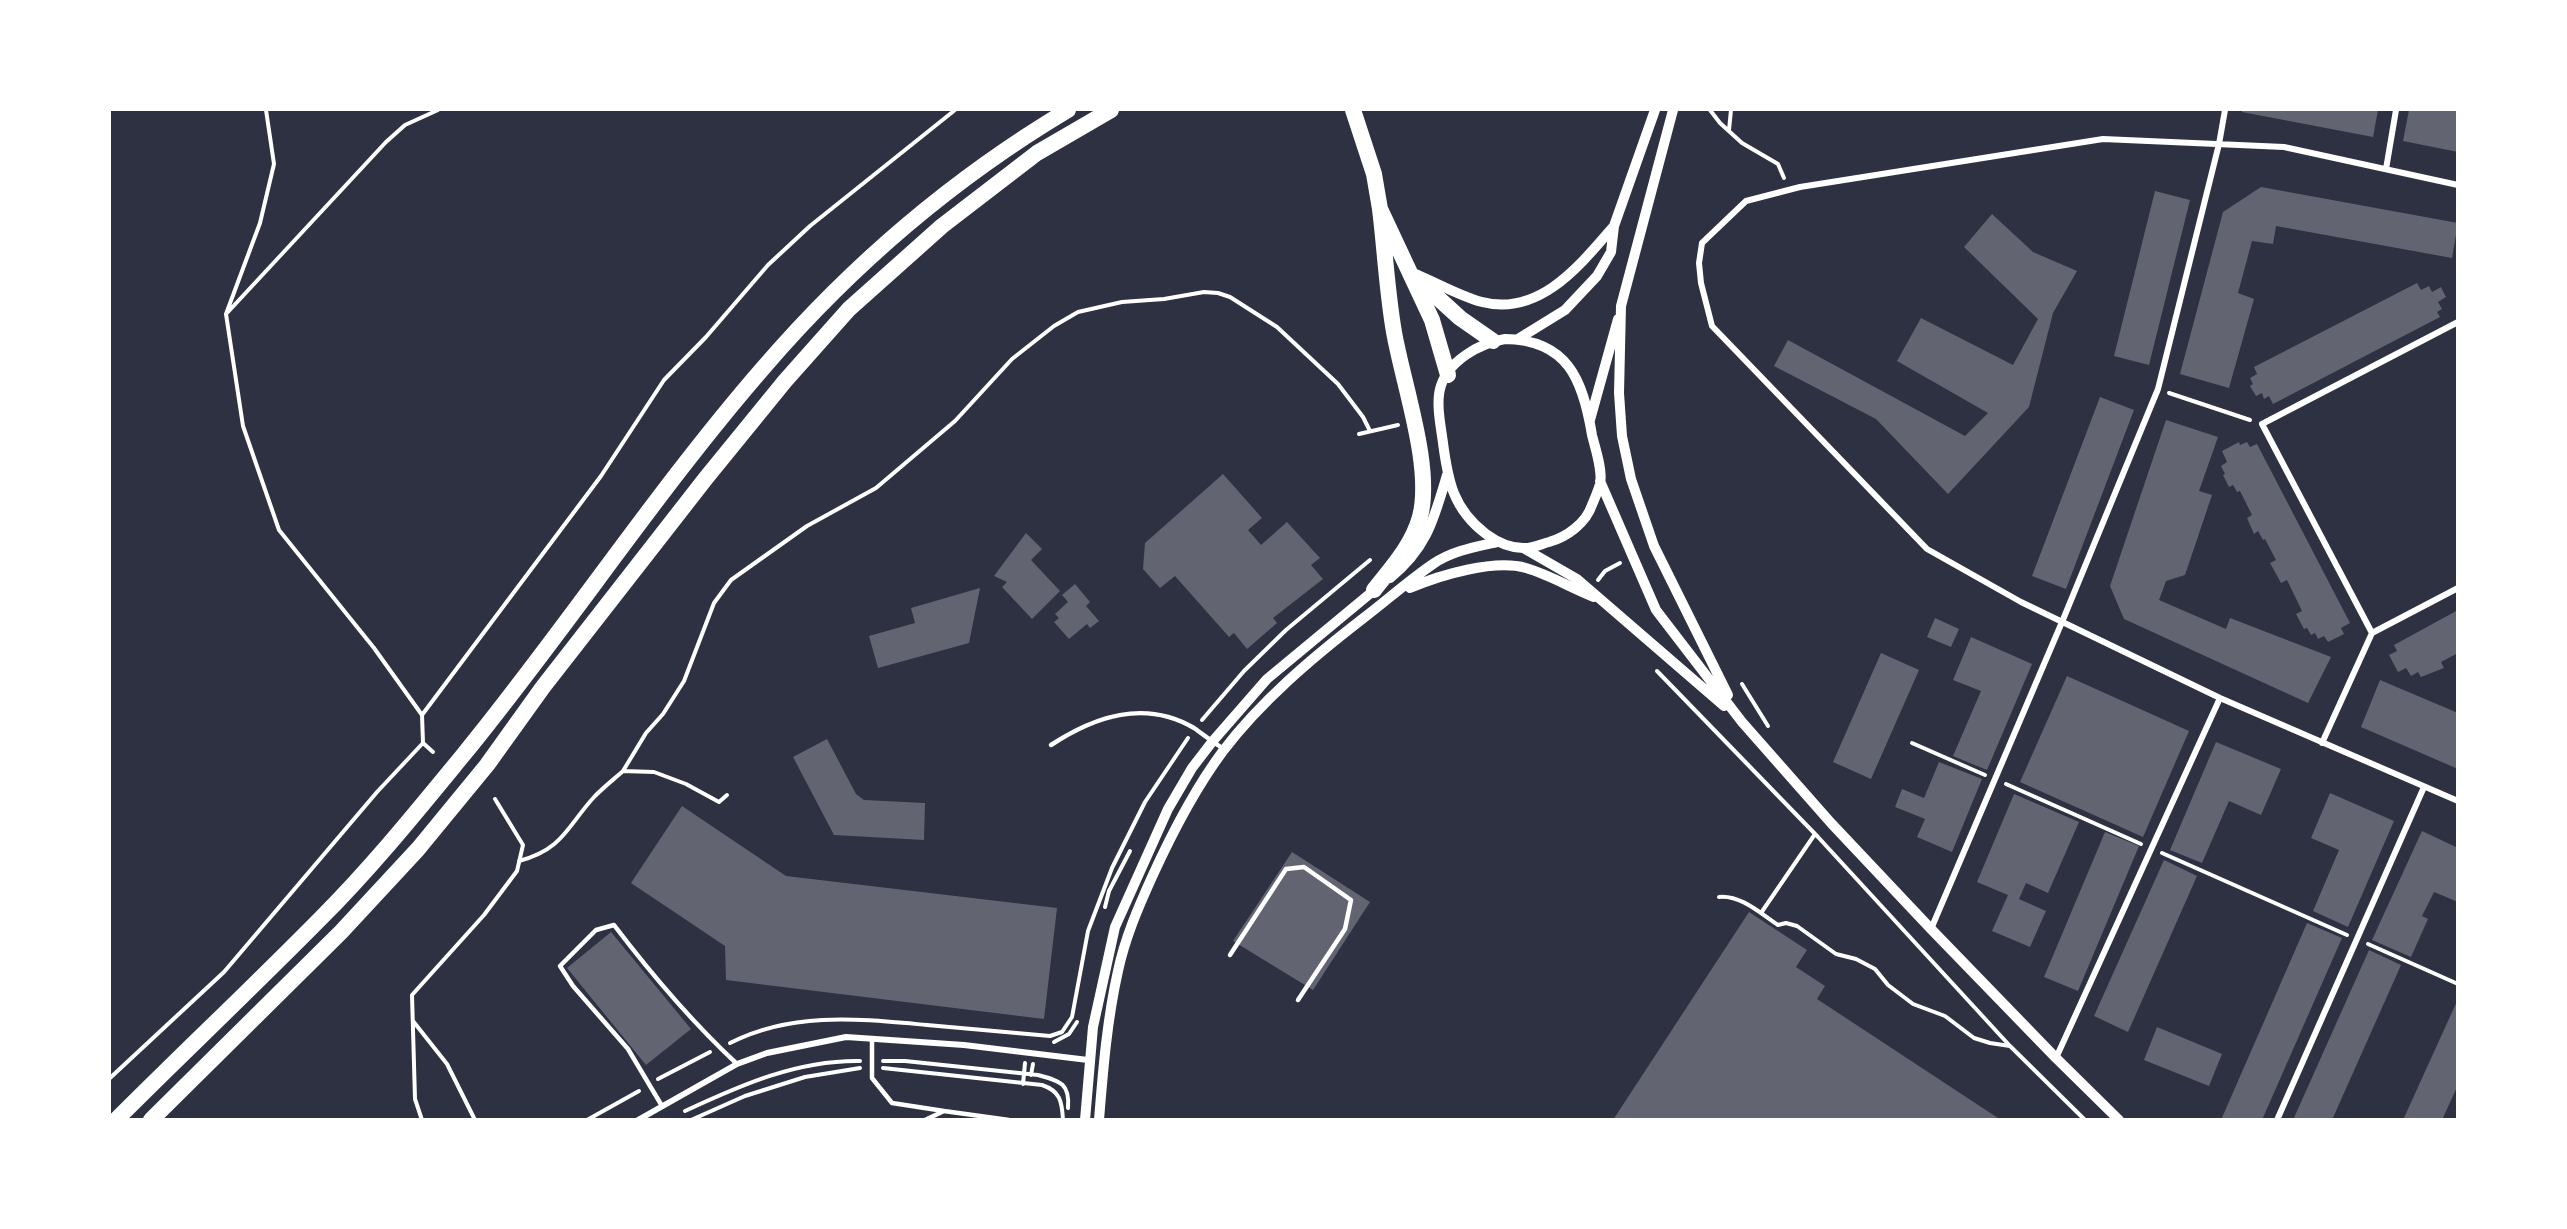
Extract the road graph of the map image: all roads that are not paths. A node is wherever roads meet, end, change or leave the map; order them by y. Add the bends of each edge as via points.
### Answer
1 (1068, 110) edge
2 (1111, 110) edge
3 (1655, 110) edge
4 (1673, 110) edge
5 (2225, 110) edge
6 (2396, 110) edge
7 (1357, 114) edge
8 (2219, 144) junction
9 (2385, 169) junction
10 (2457, 185) edge
11 (1380, 209) junction
12 (1614, 226) junction
13 (1409, 271) junction
14 (1621, 306) junction
15 (2457, 322) edge
16 (1518, 339) junction
17 (1494, 341) junction
18 (1448, 375) junction
19 (1590, 420) junction
20 (1447, 476) junction
21 (1600, 481) junction
22 (1497, 542) junction
23 (1524, 549) junction
24 (2457, 588) edge
25 (1374, 590) junction
26 (1395, 594) junction
27 (1602, 600) junction
28 (2062, 622) junction
29 (2372, 633) junction
30 (2220, 698) junction
31 (1742, 722) junction
32 (1212, 742) junction
33 (2322, 743) junction
34 (1052, 745) dead end
35 (1224, 749) junction
36 (2424, 787) junction
37 (2457, 801) edge
38 (1931, 929) junction
39 (1230, 955) dead end
40 (1298, 1000) dead end
41 (872, 1039) junction
42 (2056, 1058) junction
43 (1088, 1060) junction
44 (737, 1064) junction
45 (662, 1106) junction
46 (944, 1111) junction
47 (116, 1119) edge
48 (151, 1119) edge
49 (638, 1119) edge
50 (925, 1119) edge
51 (1009, 1119) edge
52 (1085, 1119) edge
53 (1099, 1119) edge
54 (2119, 1119) edge
55 (2277, 1119) edge

1 - 47 highway via 1021,137 925,209 825,302 765,366 692,455 517,687 399,832 323,916
2 - 48 highway via 1037,153 942,226 849,309 706,478 418,849 341,932
3 - 12 street
4 - 14 street
5 - 8 street
6 - 9 street
7 - 11 highway
8 - 9 street via 2284,147
8 - 28 street via 2158,389
8 - 28 street via 2103,139 1788,190 1746,201 1702,243 1701,283 1712,326 1927,549
9 - 10 street
11 - 13 highway
11 - 25 highway via 1394,331 1424,485 1420,517 1409,545
12 - 13 street via 1561,282 1536,297 1508,304 1483,302
12 - 16 street via 1611,252 1597,276 1565,310
13 - 17 highway via 1460,318
13 - 18 highway via 1432,320
14 - 19 street
14 - 31 street via 1619,393 1631,479 1654,546
15 - 29 street via 2262,424
16 - 17 street
16 - 19 street via 1540,343 1561,358 1579,382
17 - 18 street via 1463,356
18 - 20 street via 1440,388
19 - 21 street
20 - 22 street via 1462,513
20 - 25 street via 1432,526 1409,563
21 - 23 street via 1583,522 1561,539
21 - 31 street via 1656,610
22 - 23 street
22 - 26 street via 1465,549 1433,564
23 - 27 street via 1577,579
24 - 29 street
25 - 32 street via 1267,679
26 - 27 street via 1432,579 1504,564 1548,575
26 - 35 street via 1319,652
27 - 31 street
28 - 30 street
28 - 38 street
29 - 33 street
30 - 33 street
30 - 42 street
31 - 38 street
32 - 34 lane via 1185,724 1156,715 1130,713 1094,720
32 - 35 lane
32 - 43 street via 1168,809 1121,912 1102,977
33 - 36 street
35 - 53 street via 1168,843 1129,931 1112,1003
36 - 37 street
36 - 55 street
38 - 42 street
39 - 40 lane via 1286,869 1304,867 1351,900 1345,929
41 - 43 street
41 - 44 street via 846,1037 767,1053
41 - 46 lane via 872,1078 892,1103
42 - 54 street
43 - 52 street
44 - 45 street
44 - 45 lane via 663,988 614,925 596,930 560,966 628,1049
45 - 49 street
46 - 50 lane
46 - 51 lane

